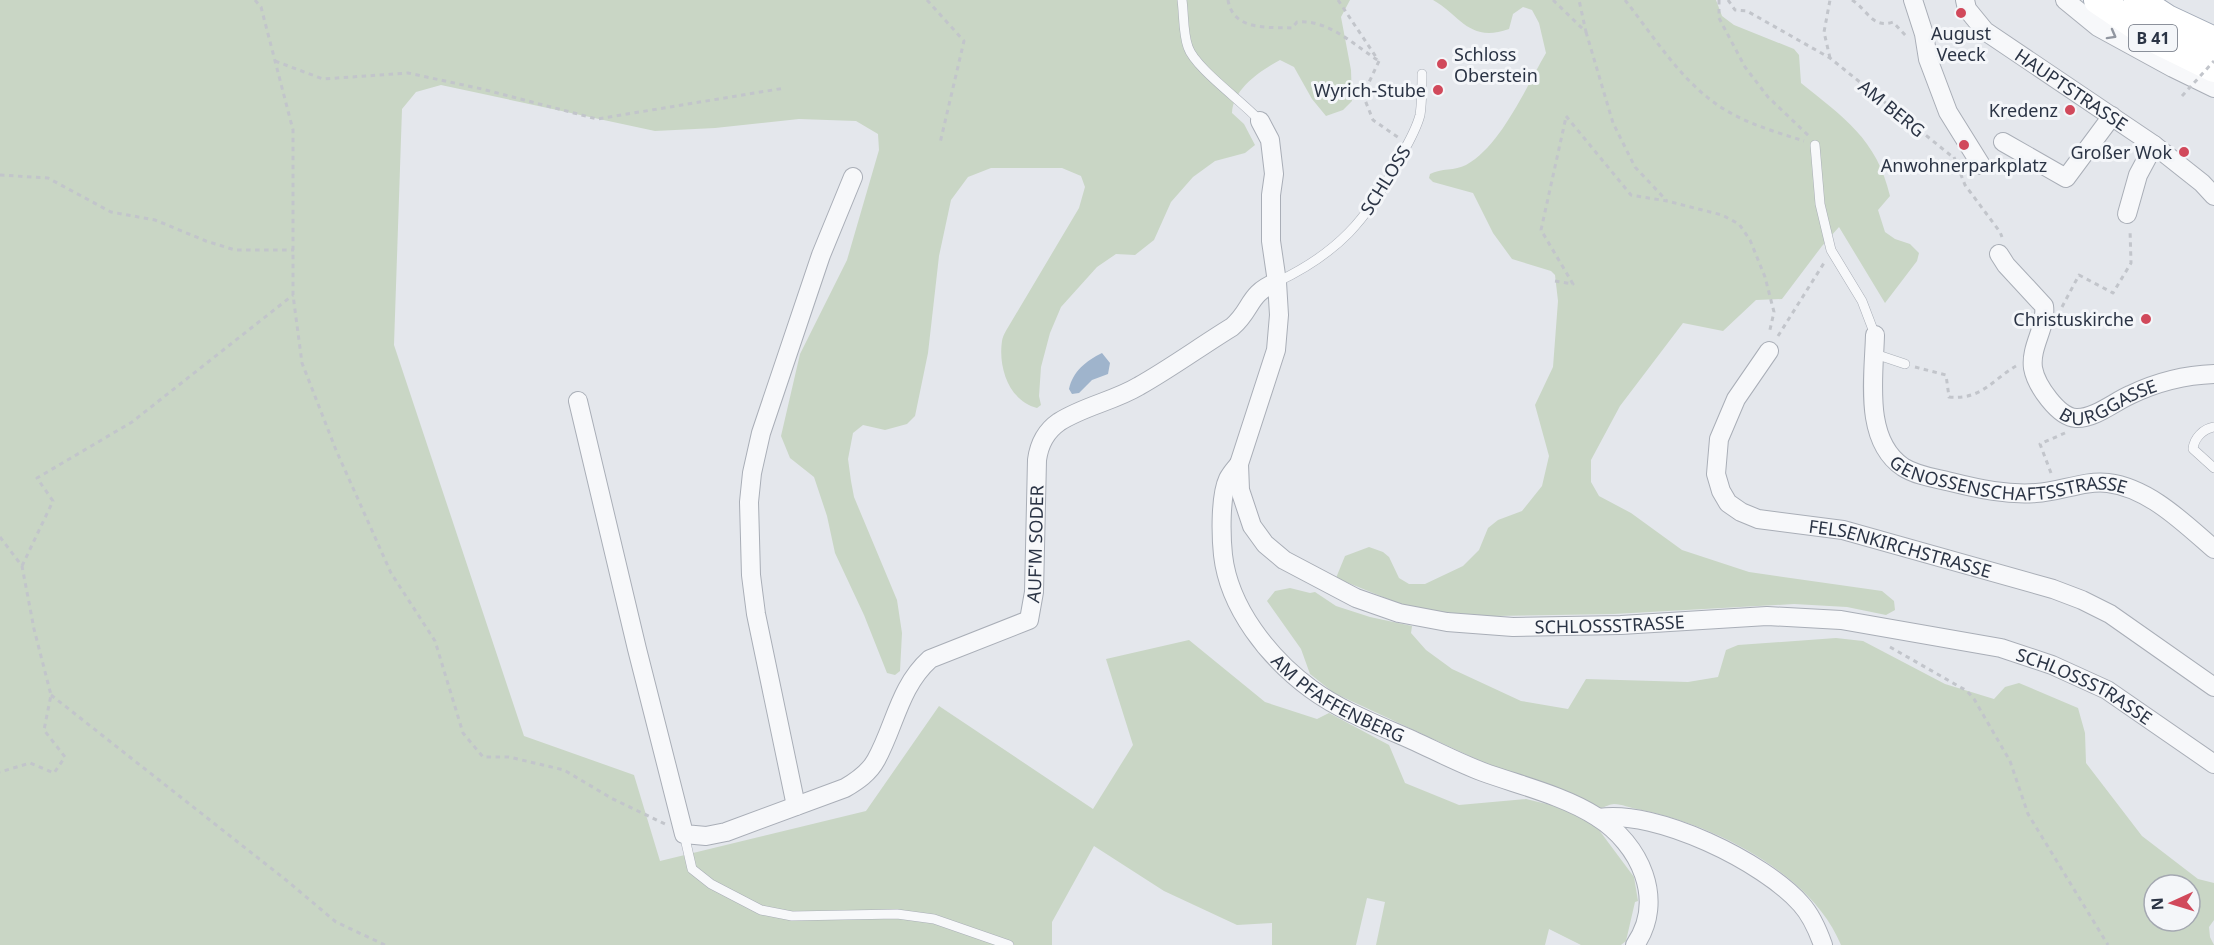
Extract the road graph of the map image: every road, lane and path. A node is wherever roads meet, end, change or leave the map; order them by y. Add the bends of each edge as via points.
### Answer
1 (255, 0) edge
2 (927, 0) edge
3 (1182, 0) edge
4 (1228, 0) edge
5 (1338, 0) edge
6 (1553, 0) edge
7 (1579, 0) edge
8 (1624, 0) edge
9 (1719, 0) edge
10 (1728, 0) edge
11 (1830, 0) edge
12 (1852, 0) edge
13 (1913, 0) edge
14 (1951, 0) edge
15 (2065, 0) edge
16 (2098, 0) edge
17 (2139, 0) edge
18 (1966, 4) edge
19 (1586, 32) junction
20 (1924, 34) junction
21 (2214, 42) edge
22 (1830, 58) junction
23 (275, 61) junction
24 (1379, 61) junction
25 (2214, 61) edge
26 (2214, 68) edge
27 (1422, 74) dead end
28 (785, 88) dead end
29 (2214, 88) edge
30 (2182, 96) dead end
31 (2112, 116) junction
32 (1260, 121) joint
33 (2003, 142) dead end
34 (940, 143) dead end
35 (1408, 144) junction
36 (1815, 145) junction
37 (2154, 145) junction
38 (1951, 149) dead end
39 (1954, 158) junction
40 (1981, 165) dead end
41 (0, 175) edge
42 (853, 177) dead end
43 (2214, 196) edge
44 (1667, 201) junction
45 (2127, 214) joint
46 (294, 250) junction
47 (1831, 250) junction
48 (1999, 254) joint
49 (1555, 281) dead end
50 (1277, 282) junction
51 (293, 295) junction
52 (2044, 319) junction
53 (1875, 335) joint
54 (1769, 351) junction
55 (1875, 354) junction
56 (2033, 362) junction
57 (1905, 364) joint
58 (2214, 374) edge
59 (578, 401) dead end
60 (2074, 418) junction
61 (2214, 427) edge
62 (1239, 464) junction
63 (2214, 468) edge
64 (2058, 490) junction
65 (0, 537) edge
66 (2214, 549) edge
67 (22, 566) junction
68 (1868, 625) junction
69 (2214, 687) edge
70 (51, 695) junction
71 (2214, 764) edge
72 (0, 772) edge
73 (796, 806) junction
74 (1599, 818) junction
75 (684, 834) junction
76 (385, 945) edge
77 (1009, 945) edge
78 (1635, 945) edge
79 (1823, 945) edge
80 (2108, 945) edge

1 - 23 path via 261,7
2 - 34 path via 964,41
3 - 32 lane via 1186,40 1193,58
4 - 24 path via 1229,10 1249,26 1292,28 1298,22 1310,21 1343,35
5 - 24 path
6 - 19 path
7 - 19 path
8 - 36 path via 1691,83 1727,111
9 - 36 path via 1719,18 1745,67
10 - 22 path, AM BERG via 1735,10 1747,11
11 - 22 path via 1824,32
12 - 20 path via 1877,24 1893,22 1905,36
13 - 20 street
14 - 18 street
15 -> 29 street via 2098,27
16 - 26 main road, B 41 via 2157,40
17 - 21 main road, B 41
18 - 31 street, HAUPTSTRASSE via 1985,31
19 - 44 path via 1613,123 1635,167
20 - 40 street via 1928,59 1948,112
22 - 39 path, AM BERG
23 - 28 path via 323,79 408,73 597,119
23 - 46 path via 293,130
24 - 35 path via 1364,98 1373,120
25 - 30 path, bridge
27 - 35 lane, SCHLOSS via 1419,117
31 - 33 street via 2066,178
31 - 37 street, HAUPTSTRASSE
32 - 50 street, SCHLOSSSTRASSE via 1270,140 1273,163 1270,241
35 - 50 lane, SCHLOSS via 1371,208 1337,245 1306,268
36 - 47 lane via 1820,204
37 - 43 street, HAUPTSTRASSE
37 - 45 street via 2138,175
38 - 39 path
39 - 48 path via 1970,194 2002,235
41 - 46 path via 48,178 111,212 155,220 235,250
42 - 73 street via 821,255 761,433 749,502 756,614
44 - 49 path via 1631,195 1566,116 1541,230 1573,284
44 - 54 path via 1722,215 1739,224 1750,240 1774,312
45 - 52 path via 2131,263 2113,293 2079,275 2058,314
46 - 51 path
47 - 53 lane via 1862,301
47 - 54 path
48 - 52 street via 2044,306
50 - 62 street, SCHLOSSSTRASSE via 1276,350
50 - 73 street, AUF'M SODER via 1256,294 1232,327 1138,387 1078,412 1047,433 1037,460 1034,592 1029,620 930,659 910,682 875,762 862,777 845,788
51 - 67 path via 132,423 38,478 53,501
51 - 75 path via 302,363 391,573 435,641 463,733 483,757 509,757 564,770
52 - 56 street
53 - 55 street, GENOSSENSCHAFTSSTRASSE
54 - 69 street, FELSENKIRCHSTRASSE via 1736,399 1719,439 1716,474 1728,503 1758,519 1843,530 2053,589 2110,614
55 - 57 lane
55 - 64 street, GENOSSENSCHAFTSSTRASSE via 1878,432 1893,458 1904,467 1993,491 2014,494
56 - 57 path via 2017,366 1976,395 1954,397 1949,397 1946,375
56 - 60 street, BURGGASSE via 2036,379 2049,398
58 - 60 street, BURGGASSE via 2153,385 2093,414
59 - 75 street
60 - 64 path via 2065,434 2040,444
61 - 63 lane via 2203,432 2193,445 2195,453
62 - 68 street, SCHLOSSSTRASSE via 1243,505 1264,544 1316,579 1399,613 1447,622 1513,627 1767,616
62 - 74 street, AM PFAFFENBERG via 1225,488 1225,569 1256,632 1293,674 1311,690 1365,719 1479,771 1570,803
64 - 66 street, GENOSSENSCHAFTSSTRASSE via 2097,482 2134,491 2166,509
65 - 67 path
67 - 70 path
68 - 71 street, SCHLOSSSTRASSE via 2001,648 2052,664 2106,690
68 - 80 path via 1890,648 1967,691 1974,699 2010,761 2028,814
70 - 72 path via 44,730 65,757 54,773 30,763
70 - 76 path via 336,922
73 - 75 street, AUF'M SODER via 726,832 706,836
74 - 78 street, AM PFAFFENBERG via 1622,838 1642,868 1647,884 1648,917
74 - 79 street, AM PFAFFENBERG via 1655,823 1741,859 1801,904
75 - 77 lane via 692,869 711,884 761,910 792,916 897,914 934,919

